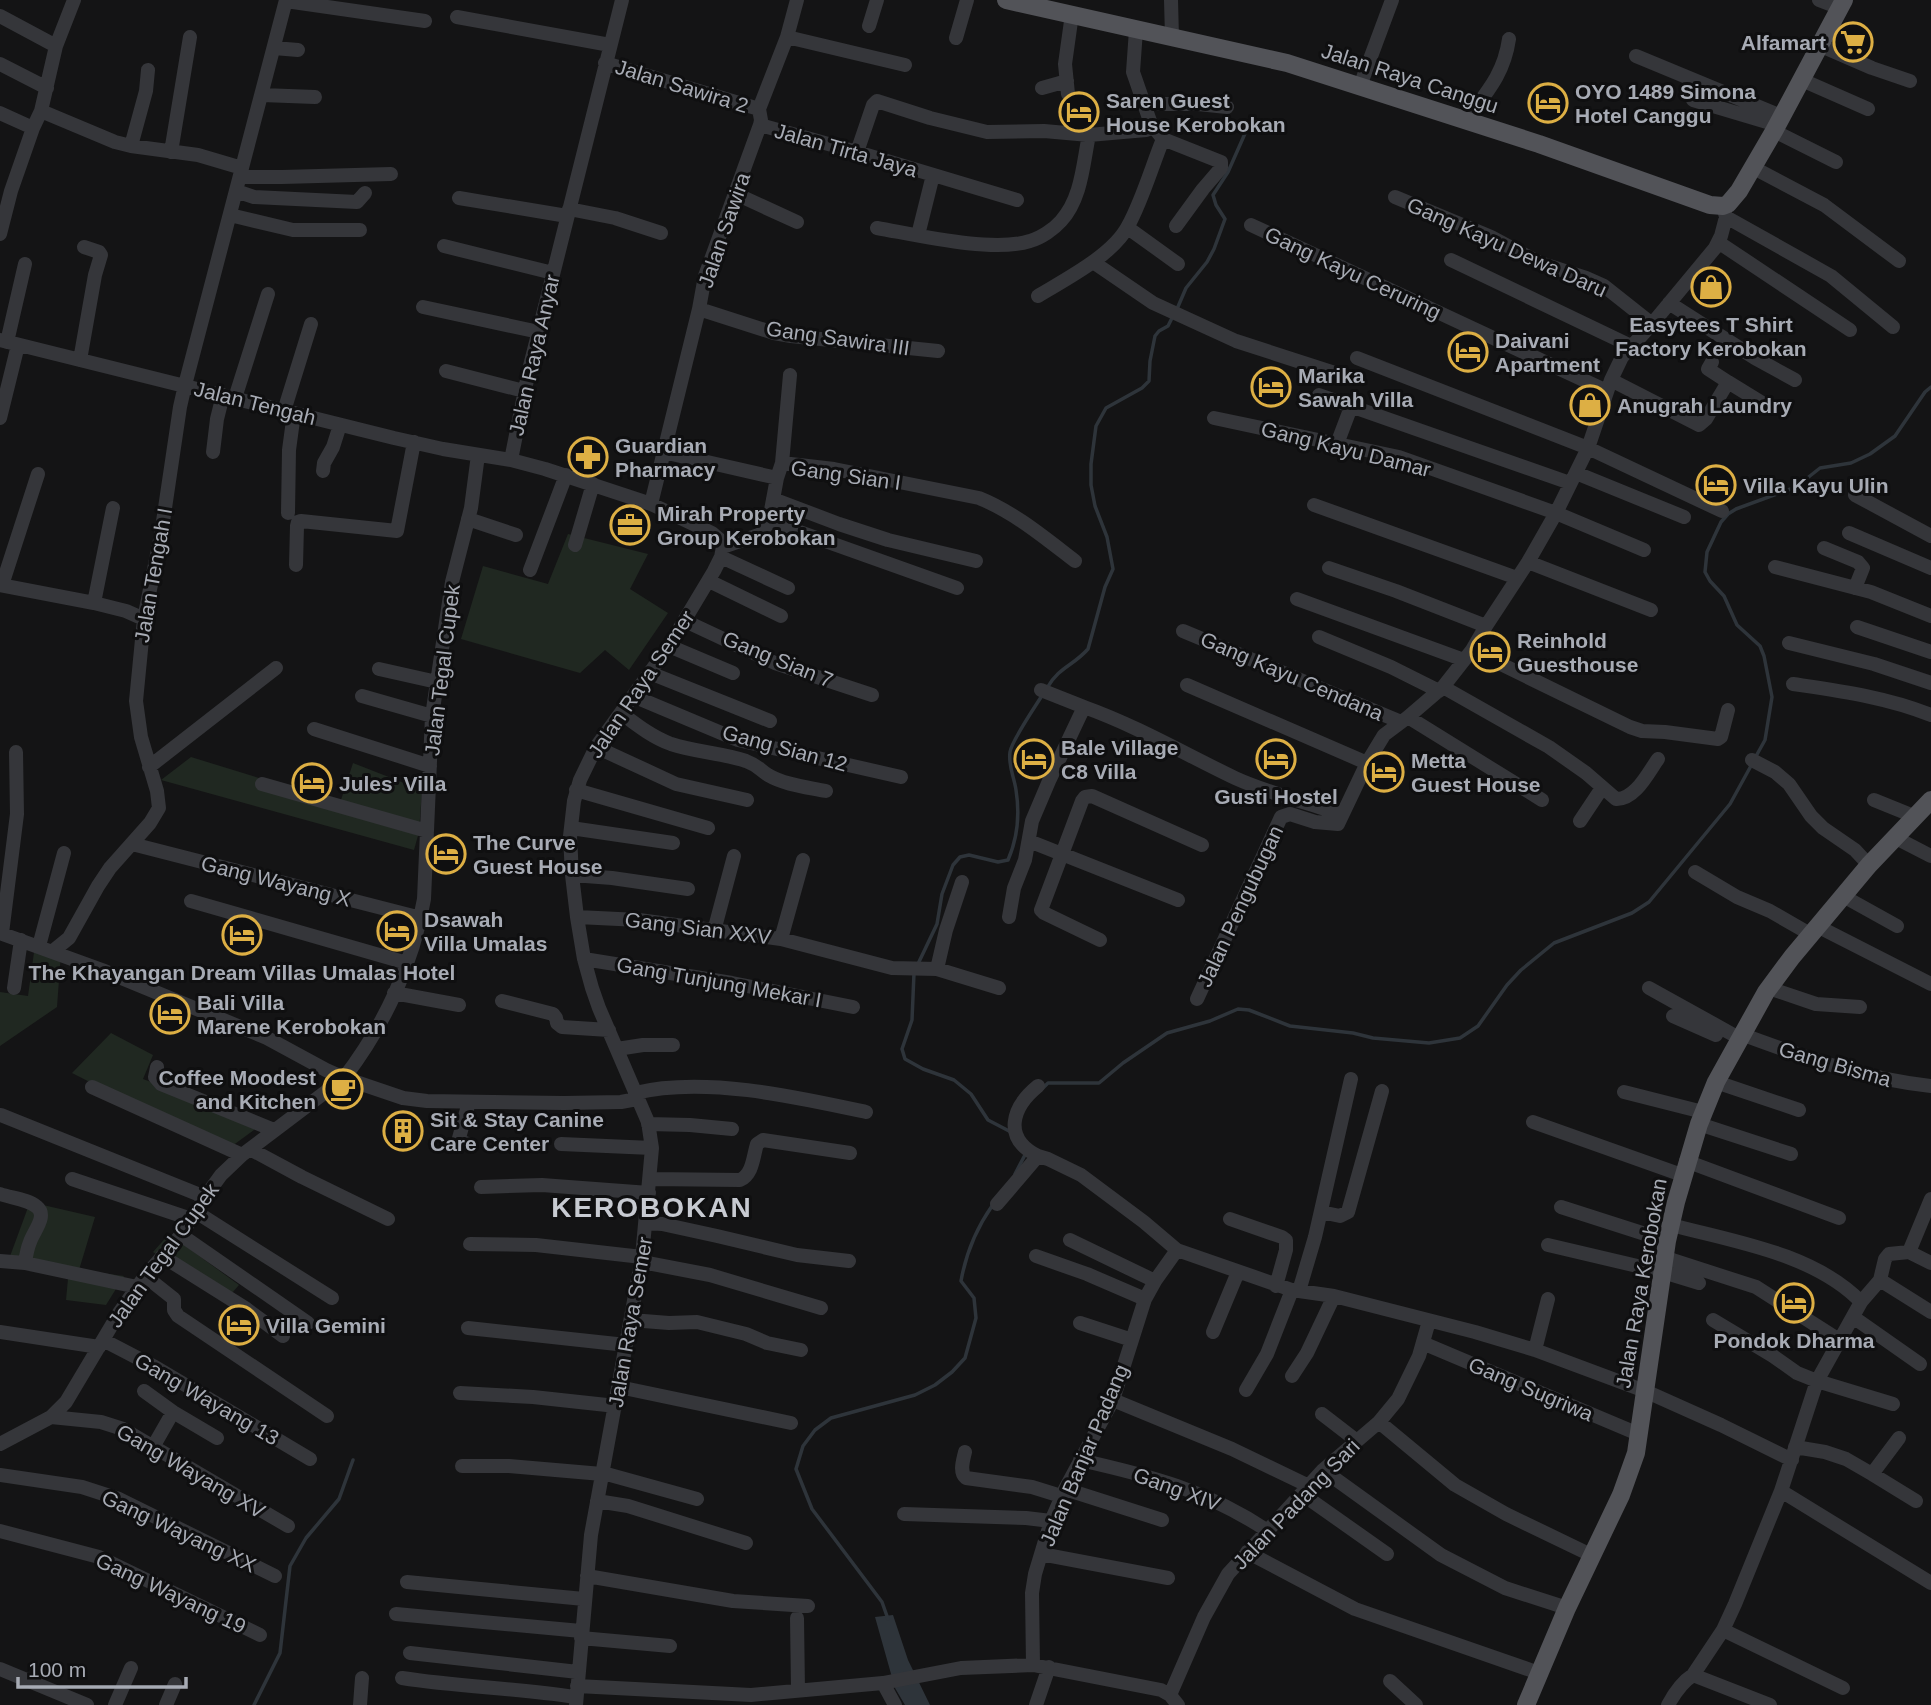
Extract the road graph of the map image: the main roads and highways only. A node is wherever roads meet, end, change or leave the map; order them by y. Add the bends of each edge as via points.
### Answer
1 (1006, 0) edge
2 (1842, 4) edge
3 (1931, 800) edge
4 (1526, 1705) edge

1 - 2 main road, Jalan Raya Canggu via 1287,63 1610,167 1724,211 1778,124
3 - 4 main road, Jalan Raya Kerobokan via 1869,865 1769,988 1716,1082 1684,1168 1636,1453

